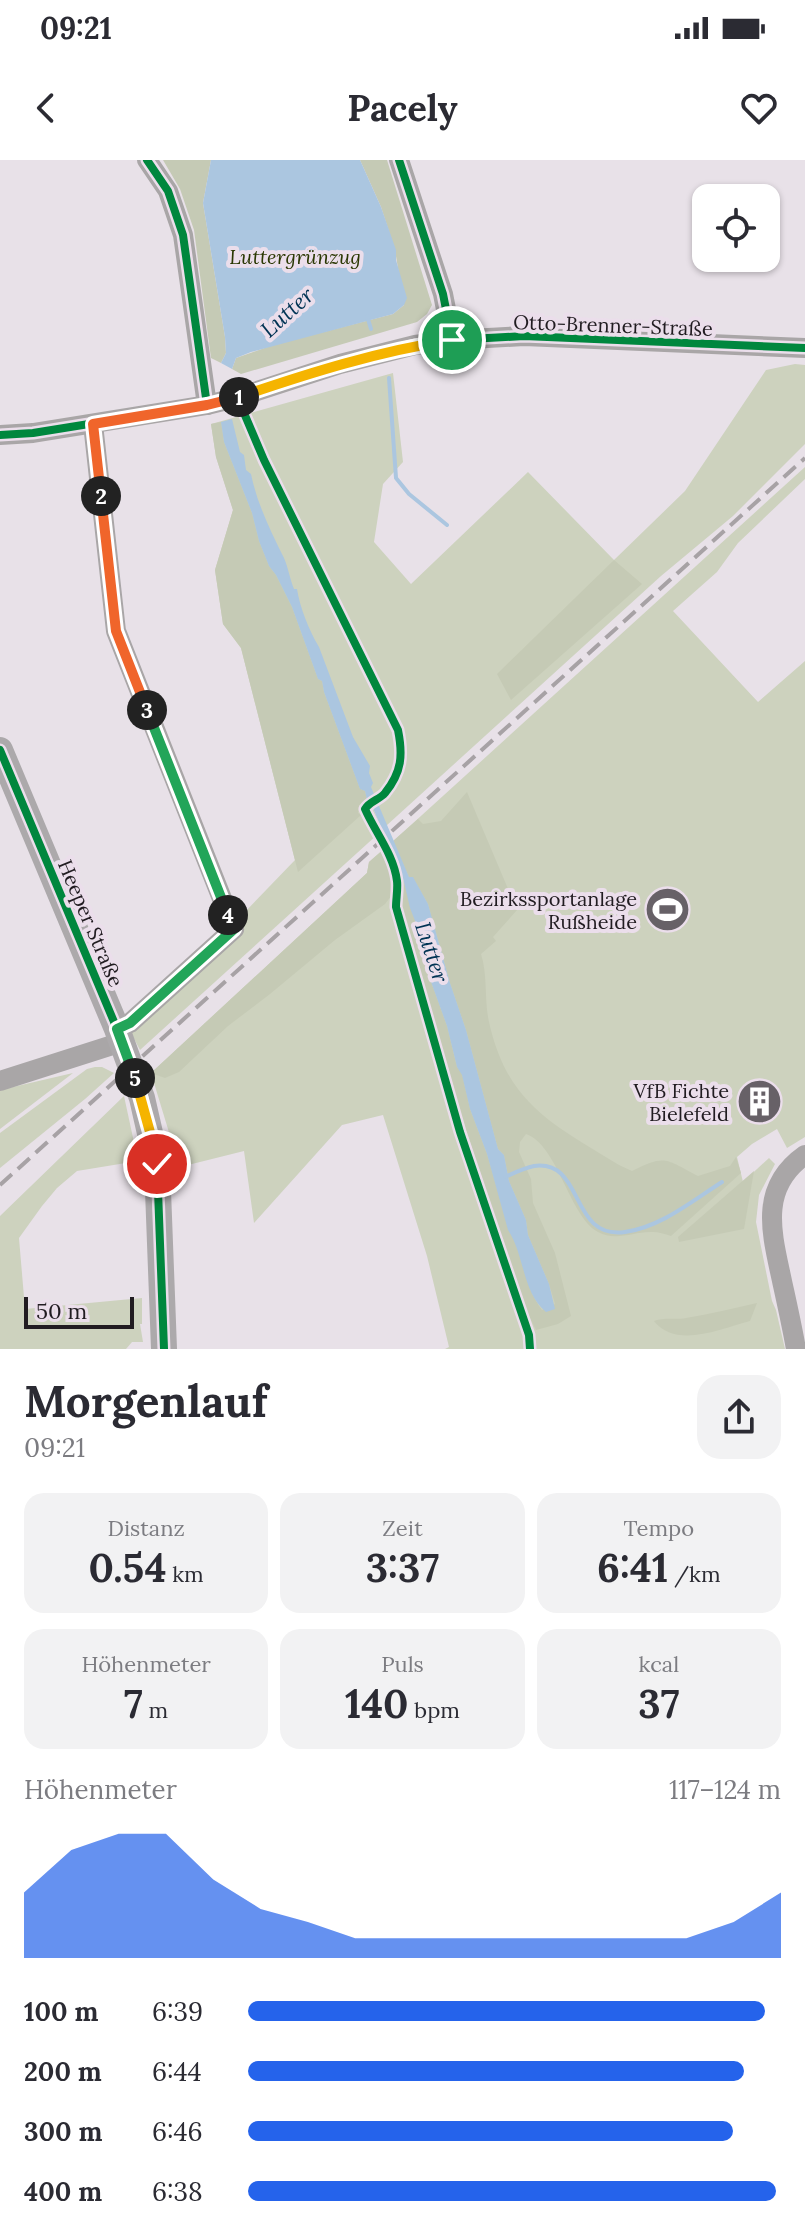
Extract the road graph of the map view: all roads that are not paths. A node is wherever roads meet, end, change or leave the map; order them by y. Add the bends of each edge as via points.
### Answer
1 (147, 160) edge
2 (399, 160) edge
3 (452, 340) junction
4 (805, 348) edge
5 (207, 405) junction
6 (93, 424) junction
7 (0, 435) edge
8 (0, 750) edge
9 (120, 1036) junction
10 (0, 1081) edge
11 (805, 1155) edge
12 (164, 1349) edge
13 (796, 1349) edge

1 - 5 street via 168,191 183,235
2 - 3 street via 443,294
3 - 4 street, Otto-Brenner-Straße via 524,336
3 - 5 street, Otto-Brenner-Straße via 340,364
5 - 6 street, Otto-Brenner-Straße
6 - 7 street, Otto-Brenner-Straße
6 - 9 street via 116,631 234,929
8 - 9 main road, Heeper Straße
9 - 10 street
9 - 12 main road, Heeper Straße via 142,1098 156,1162
11 - 13 street via 782,1181 771,1216

